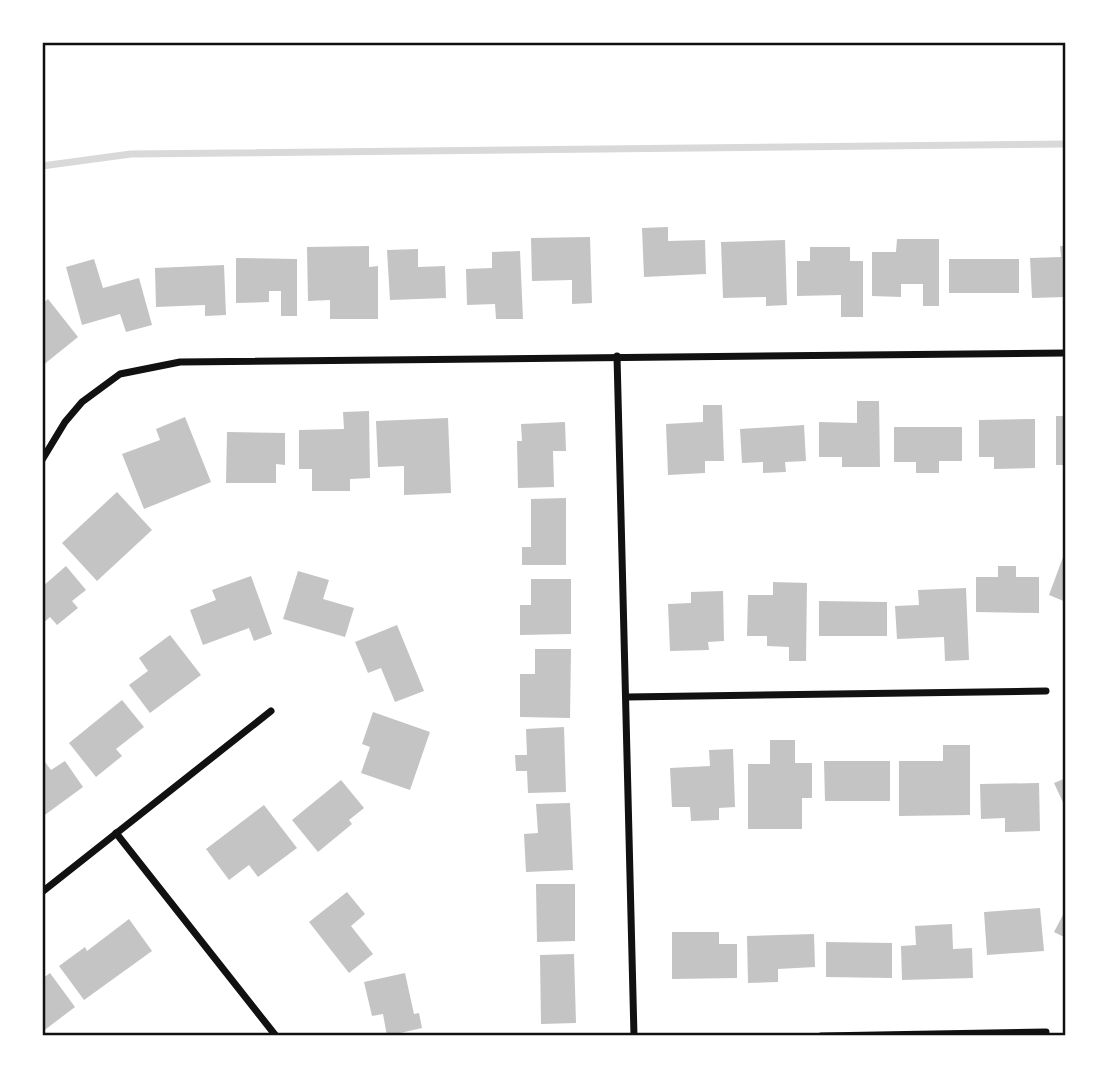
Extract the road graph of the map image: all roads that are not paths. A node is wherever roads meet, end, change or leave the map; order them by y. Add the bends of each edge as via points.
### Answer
1 (1066, 353) edge
2 (617, 356) junction
3 (42, 460) edge
4 (1046, 691) dead end
5 (627, 697) junction
6 (271, 711) dead end
7 (116, 833) junction
8 (42, 892) edge
9 (1046, 1032) dead end
10 (276, 1036) edge
11 (634, 1036) edge
12 (821, 1036) edge

1 - 2 street
2 - 3 street via 157,365 120,374 82,402
2 - 5 street
4 - 5 street
5 - 11 street
6 - 7 street
7 - 8 street
7 - 10 street
9 - 12 street

